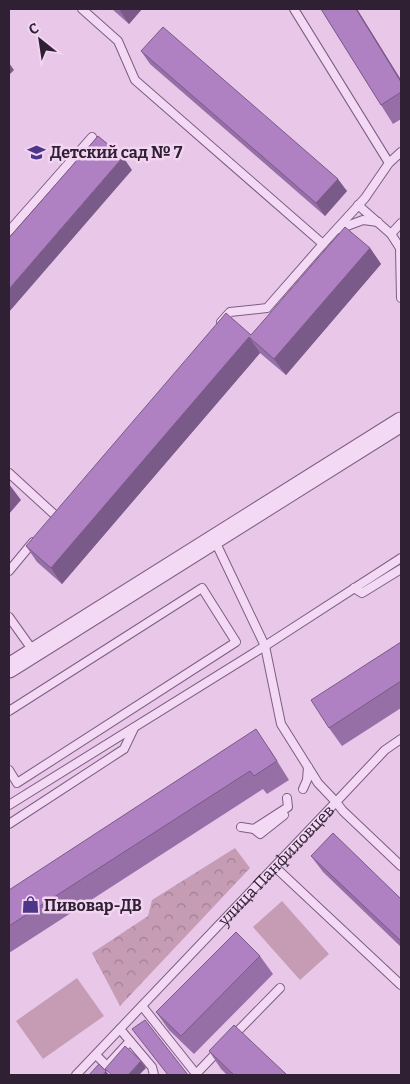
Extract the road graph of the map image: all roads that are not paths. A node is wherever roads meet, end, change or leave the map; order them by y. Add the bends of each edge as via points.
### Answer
1 (82, 9) edge
2 (294, 9) edge
3 (92, 137) dead end
4 (401, 152) edge
5 (389, 163) junction
6 (358, 205) junction
7 (378, 222) junction
8 (401, 223) edge
9 (9, 231) edge
10 (334, 232) junction
11 (391, 234) junction
12 (323, 244) junction
13 (401, 298) edge
14 (217, 327) edge
15 (401, 422) edge
16 (9, 473) edge
17 (62, 508) edge
18 (56, 516) junction
19 (50, 523) edge
20 (38, 536) edge
21 (214, 539) junction
22 (401, 558) edge
23 (401, 569) edge
24 (9, 571) edge
25 (354, 588) junction
26 (9, 617) edge
27 (265, 646) junction
28 (34, 652) junction
29 (9, 668) edge
30 (9, 711) edge
31 (135, 726) junction
32 (401, 739) edge
33 (308, 767) junction
34 (9, 770) edge
35 (320, 786) junction
36 (333, 799) junction
37 (288, 803) dead end
38 (9, 805) edge
39 (9, 824) edge
40 (242, 828) dead end
41 (401, 866) edge
42 (275, 867) junction
43 (401, 985) edge
44 (280, 988) dead end
45 (142, 1006) junction
46 (120, 1029) junction
47 (130, 1041) junction
48 (96, 1055) junction
49 (197, 1074) edge
50 (76, 1075) edge
51 (154, 1075) edge

1 - 12 lane via 118,40 135,80
2 - 5 lane
3 - 9 lane
4 - 5 lane
5 - 6 lane
6 - 7 lane
6 - 10 lane
7 - 10 lane via 363,220
7 - 11 lane
8 - 11 lane
10 - 12 lane
11 - 13 lane via 400,248
12 - 14 lane via 267,308 230,312
15 - 21 street
16 - 18 lane
17 - 18 lane
18 - 19 lane
20 - 24 lane
21 - 27 lane, улица Панфиловцев
21 - 28 street
22 - 25 lane
23 - 25 lane via 362,593
25 - 27 lane
26 - 28 lane
27 - 31 lane
27 - 33 lane, улица Панфиловцев via 281,724
28 - 29 street
30 - 34 lane via 202,588 236,642 16,783
31 - 38 lane
31 - 39 lane via 124,749
32 - 36 lane
33 - 35 lane, улица Панфиловцев
33 - 35 lane via 306,787
35 - 36 lane, улица Панфиловцев
36 - 41 lane, улица Панфиловцев
36 - 42 lane, улица Панфиловцев via 327,812
37 - 40 lane via 254,829
42 - 43 lane
42 - 45 lane, улица Панфиловцев
44 - 49 lane
45 - 46 lane, улица Панфиловцев
45 - 49 lane
46 - 47 lane
46 - 48 lane, улица Панфиловцев
47 - 48 lane via 107,1066
47 - 51 lane via 152,1067
48 - 50 lane, улица Панфиловцев

